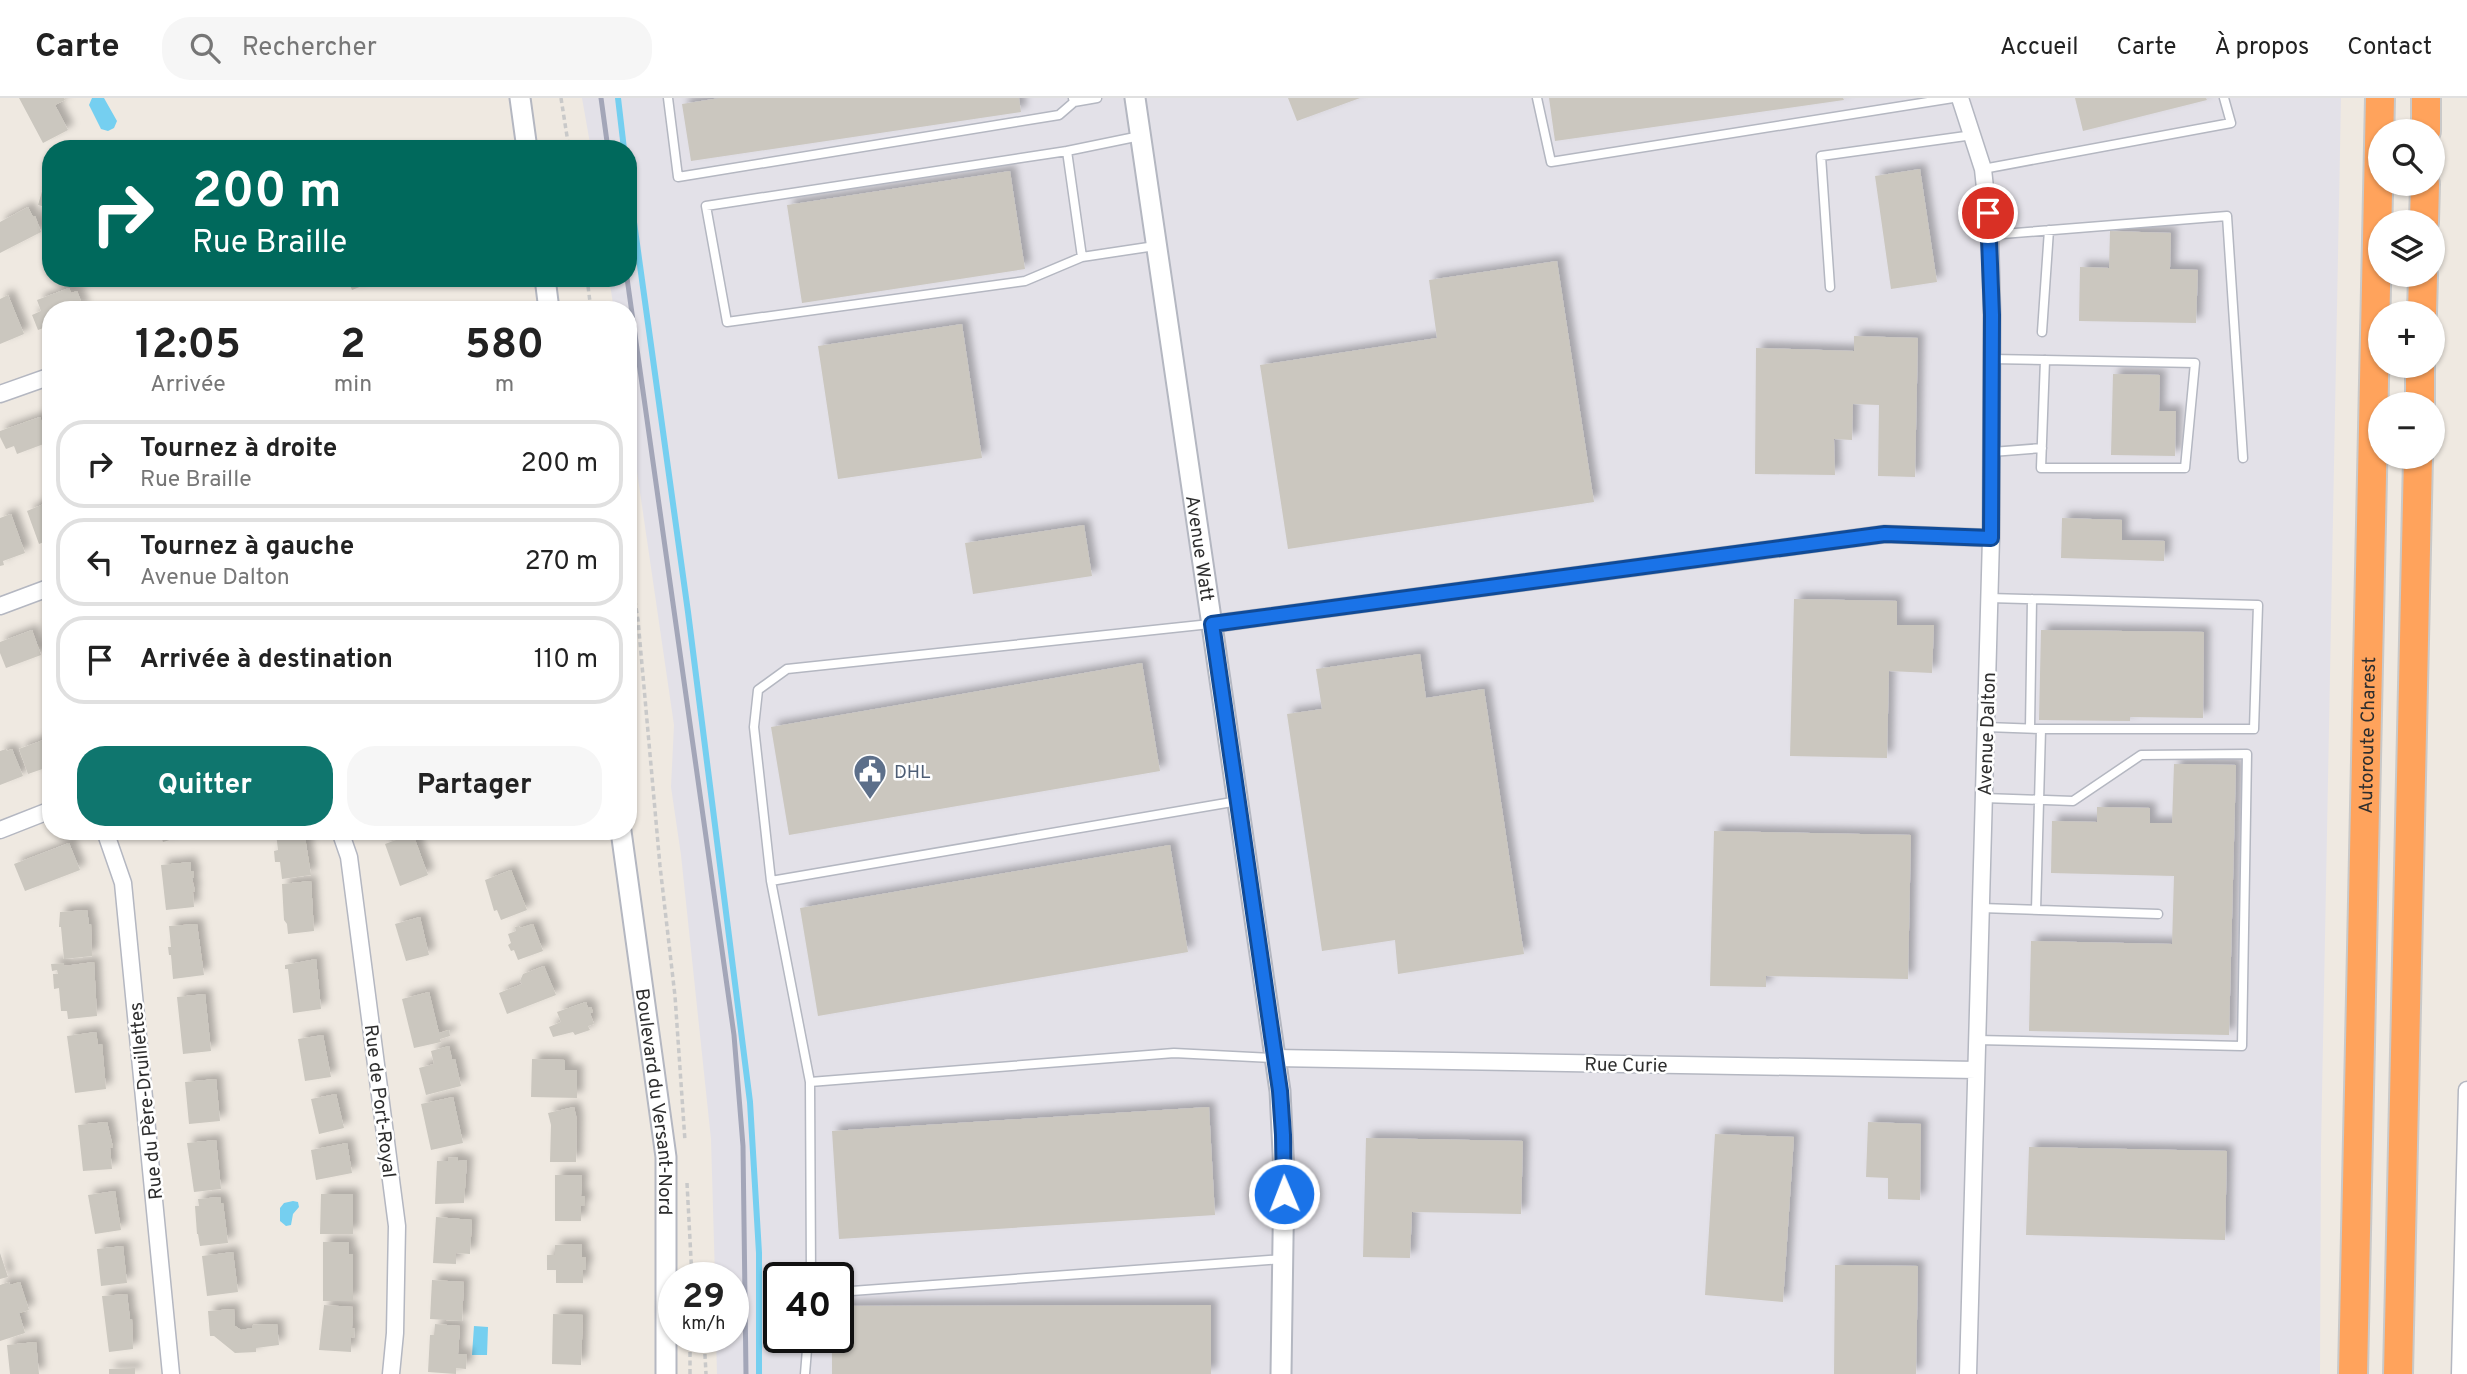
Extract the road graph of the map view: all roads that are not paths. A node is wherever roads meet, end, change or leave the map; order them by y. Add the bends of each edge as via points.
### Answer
1 (520, 98) edge
2 (668, 98) edge
3 (1097, 98) edge
4 (1135, 98) edge
5 (1537, 98) edge
6 (1953, 98) edge
7 (1960, 98) edge
8 (2224, 98) edge
9 (2362, 98) edge
10 (2381, 98) edge
11 (1073, 100) edge
12 (1891, 102) edge
13 (1973, 135) junction
14 (1141, 136) junction
15 (526, 140) edge
16 (1067, 151) junction
17 (1983, 169) junction
18 (2371, 210) edge
19 (2378, 210) edge
20 (2049, 230) junction
21 (1990, 235) junction
22 (1155, 246) junction
23 (1082, 257) junction
24 (1830, 287) dead end
25 (2376, 287) edge
26 (2042, 332) dead end
27 (1991, 359) junction
28 (2045, 360) junction
29 (42, 379) edge
30 (0, 394) edge
31 (2042, 448) junction
32 (1992, 452) junction
33 (2243, 457) dead end
34 (2418, 469) edge
35 (1991, 538) junction
36 (42, 590) edge
37 (1989, 598) junction
38 (2032, 599) junction
39 (0, 606) edge
40 (1212, 624) junction
41 (1986, 727) junction
42 (2030, 728) junction
43 (2041, 729) junction
44 (1984, 798) junction
45 (2039, 800) junction
46 (1238, 801) junction
47 (42, 814) edge
48 (0, 830) edge
49 (108, 840) edge
50 (343, 840) edge
51 (622, 840) edge
52 (771, 881) junction
53 (1981, 908) junction
54 (2036, 910) junction
55 (2158, 914) dead end
56 (1977, 1040) junction
57 (1275, 1058) junction
58 (1976, 1070) junction
59 (810, 1082) junction
60 (2467, 1090) edge
61 (1283, 1259) junction
62 (811, 1262) edge
63 (854, 1291) edge
64 (807, 1353) edge
65 (171, 1374) edge
66 (391, 1374) edge
67 (666, 1374) edge
68 (805, 1374) edge
69 (1281, 1374) edge
70 (1968, 1374) edge
71 (2353, 1374) edge
72 (2398, 1374) edge
73 (2460, 1374) edge

1 - 15 street
2 - 11 lane via 678,177 1059,115
3 - 11 lane
4 - 14 street, Avenue Watt
5 - 12 lane via 1551,162
6 - 12 lane
7 - 13 street, Avenue Dalton
8 - 17 lane via 2231,123
9 - 18 highway
10 - 19 highway, Autoroute Charest
13 - 17 street, Avenue Dalton
13 - 24 lane via 1821,156
14 - 16 lane
14 - 22 street, Avenue Watt
16 - 23 lane
16 - 23 lane via 706,206 727,322 1025,281
17 - 21 street, Avenue Dalton
20 - 21 lane
20 - 26 lane
20 - 33 lane via 2227,216
21 - 27 street, Avenue Dalton
22 - 23 lane
22 - 40 street, Avenue Watt
25 - 71 highway, Autoroute Charest
27 - 28 lane
27 - 32 street, Avenue Dalton
28 - 31 lane
28 - 31 lane via 2195,363 2185,468 2041,468
29 - 30 street
31 - 32 lane
32 - 35 street, Avenue Dalton
34 - 72 highway
35 - 37 street, Avenue Dalton
35 - 40 street via 1885,534
36 - 39 street
37 - 38 lane
37 - 41 street, Avenue Dalton
38 - 42 lane
38 - 43 lane via 2258,605 2253,729
40 - 46 street, Avenue Watt
40 - 52 lane via 787,669 758,690 754,727
41 - 42 lane
41 - 44 street, Avenue Dalton
42 - 43 lane
43 - 45 lane
44 - 45 lane
44 - 53 street, Avenue Dalton
45 - 54 lane
45 - 56 lane via 2073,801 2141,755 2246,754 2242,1046
46 - 52 lane
46 - 57 street, Avenue Watt
47 - 48 street
49 - 65 street, Rue du Père-Druillettes via 123,883
50 - 66 street, Rue de Port-Royal via 397,1226
51 - 67 street, Boulevard du Versant-Nord via 666,1157
52 - 59 lane
53 - 54 lane
53 - 56 street, Avenue Dalton
54 - 55 lane
56 - 58 street, Avenue Dalton
57 - 58 street, Rue Curie
57 - 59 lane via 1174,1053
57 - 61 street, Avenue Watt via 1283,1135
58 - 70 street, Avenue Dalton
59 - 62 lane
60 - 73 street
61 - 63 lane
61 - 69 street, Avenue Watt
64 - 68 lane

